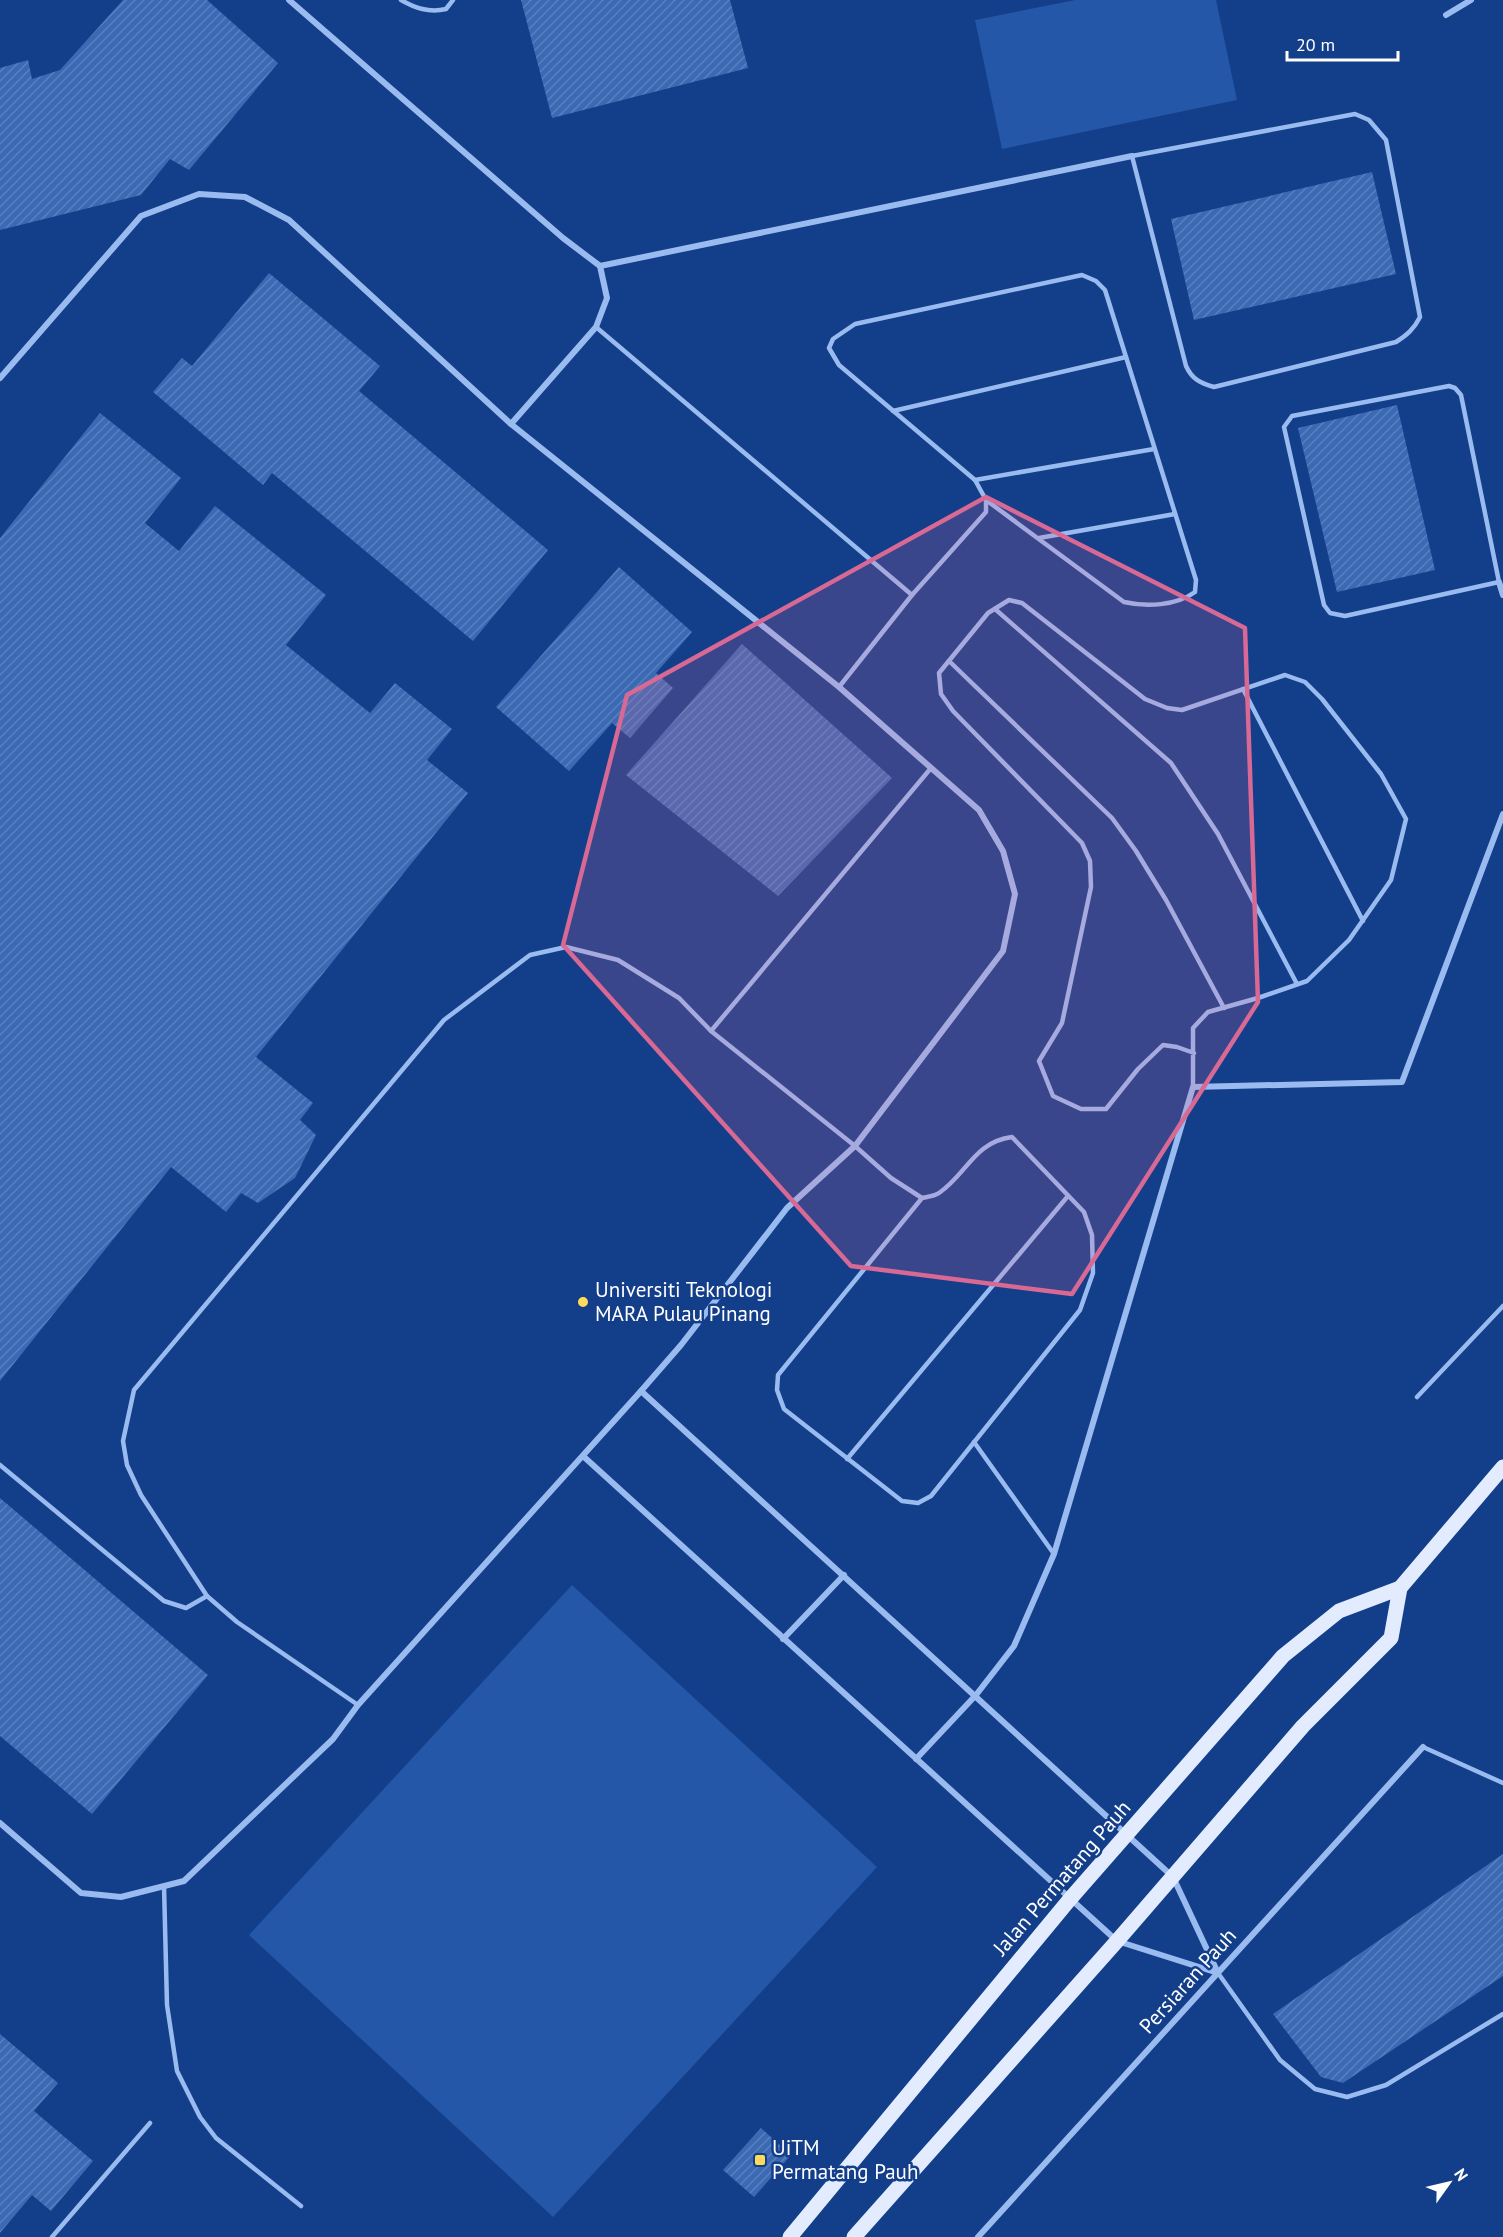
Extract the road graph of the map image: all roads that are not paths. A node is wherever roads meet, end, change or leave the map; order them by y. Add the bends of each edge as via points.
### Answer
1 (289, 0) edge
2 (401, 0) edge
3 (453, 0) edge
4 (1471, 0) edge
5 (1446, 15) dead end
6 (1132, 156) junction
7 (600, 266) junction
8 (597, 327) junction
9 (1126, 357) junction
10 (0, 378) edge
11 (893, 411) junction
12 (511, 424) junction
13 (1154, 448) junction
14 (975, 480) junction
15 (986, 500) junction
16 (1175, 514) junction
17 (1039, 538) junction
18 (1499, 582) junction
19 (912, 595) junction
20 (1503, 595) edge
21 (995, 609) junction
22 (949, 661) junction
23 (839, 687) junction
24 (1243, 689) junction
25 (931, 768) junction
26 (1503, 814) edge
27 (1363, 921) junction
28 (1297, 984) junction
29 (1224, 1008) junction
30 (711, 1031) junction
31 (1194, 1053) junction
32 (1193, 1087) junction
33 (855, 1146) junction
34 (1068, 1196) junction
35 (922, 1198) junction
36 (1503, 1306) edge
37 (641, 1391) junction
38 (1416, 1397) dead end
39 (974, 1442) junction
40 (583, 1456) junction
41 (848, 1459) junction
42 (0, 1465) edge
43 (1503, 1467) edge
44 (1054, 1554) junction
45 (844, 1575) junction
46 (1400, 1588) junction
47 (207, 1596) junction
48 (783, 1639) junction
49 (976, 1695) junction
50 (358, 1705) junction
51 (1423, 1747) joint
52 (916, 1759) junction
53 (1503, 1783) edge
54 (0, 1823) edge
55 (1128, 1834) junction
56 (1173, 1877) junction
57 (164, 1886) junction
58 (1070, 1899) junction
59 (1117, 1941) junction
60 (1218, 1973) junction
61 (1503, 2014) edge
62 (150, 2123) dead end
63 (301, 2206) dead end
64 (52, 2237) edge
65 (790, 2237) edge
66 (854, 2237) edge
67 (978, 2237) edge

1 - 7 street
2 - 3 lane via 430,12 446,9
4 - 5 street
6 - 6 lane via 1355,114 1369,120 1386,140 1420,317 1415,326 1396,342 1214,387 1200,383 1186,366
6 - 7 street
7 - 8 street via 607,298
8 - 12 street
8 - 19 lane
9 - 11 lane
9 - 11 lane via 1105,290 1082,275 855,324 833,339 830,348 838,365
9 - 13 lane
10 - 12 street via 141,216 199,194 245,196 289,220
11 - 14 lane
12 - 23 street
13 - 14 lane
13 - 16 lane
14 - 15 lane
15 - 17 lane
15 - 19 lane via 986,512
16 - 17 lane
16 - 17 lane via 1196,580 1194,592 1184,600 1140,606 1124,602
18 - 18 lane via 1461,395 1455,388 1292,416 1286,421 1284,427 1316,572 1324,605 1330,613 1345,616
18 - 20 street
19 - 23 lane
21 - 22 lane
21 - 24 lane via 1009,600 1022,603 1145,699 1167,708 1182,710
21 - 28 lane via 1171,763 1218,834
22 - 29 lane via 1112,818 1166,900
22 - 31 lane via 939,673 941,693 953,711 1082,843 1090,861 1091,887 1062,1023 1039,1062 1053,1096 1082,1109 1106,1109 1138,1069 1163,1046
23 - 25 street
24 - 27 lane
24 - 27 lane via 1285,675 1305,682 1381,774 1406,819 1391,880
25 - 30 lane
25 - 33 street via 979,810 1003,851 1015,894 1004,951
26 - 32 street via 1402,1082
27 - 28 lane via 1307,981
28 - 29 lane
29 - 31 lane via 1208,1012 1193,1028
30 - 33 lane
30 - 47 lane via 679,998 618,960 566,947 530,954 444,1020 134,1390 123,1441 127,1465 141,1495
31 - 32 lane
32 - 44 street
33 - 35 lane via 891,1178
33 - 37 street via 787,1208
34 - 35 lane via 1012,1137 997,1139 938,1194
34 - 39 lane via 1084,1212 1092,1235 1093,1273 1080,1310
34 - 41 lane
35 - 41 lane via 778,1375 777,1389 784,1409
36 - 38 lane
37 - 40 street
37 - 45 street
39 - 41 lane via 931,1496 918,1503 902,1501
39 - 44 lane
40 - 48 street
40 - 50 street
42 - 47 lane via 164,1601 186,1608
43 - 46 main road, Jalan Permatang Pauh
44 - 49 street via 1014,1646
45 - 48 street
45 - 49 street
46 - 55 main road, Jalan Permatang Pauh via 1339,1611 1283,1656
46 - 56 main road via 1391,1638 1304,1726
47 - 50 lane via 237,1622
48 - 52 street
49 - 52 street
49 - 55 street
50 - 57 street via 333,1739 184,1881
51 - 53 lane
51 - 60 street, Persiaran Pauh
52 - 58 street
54 - 57 street via 81,1893 121,1897
55 - 56 street
55 - 58 main road, Jalan Permatang Pauh
56 - 59 main road
56 - 60 street
57 - 63 lane via 167,2005 177,2071 200,2117 216,2138
58 - 59 street
58 - 65 main road, Jalan Permatang Pauh
59 - 60 street
59 - 66 main road
60 - 61 lane via 1280,2060 1315,2089 1347,2097 1386,2085
60 - 67 street, Persiaran Pauh
62 - 64 lane

